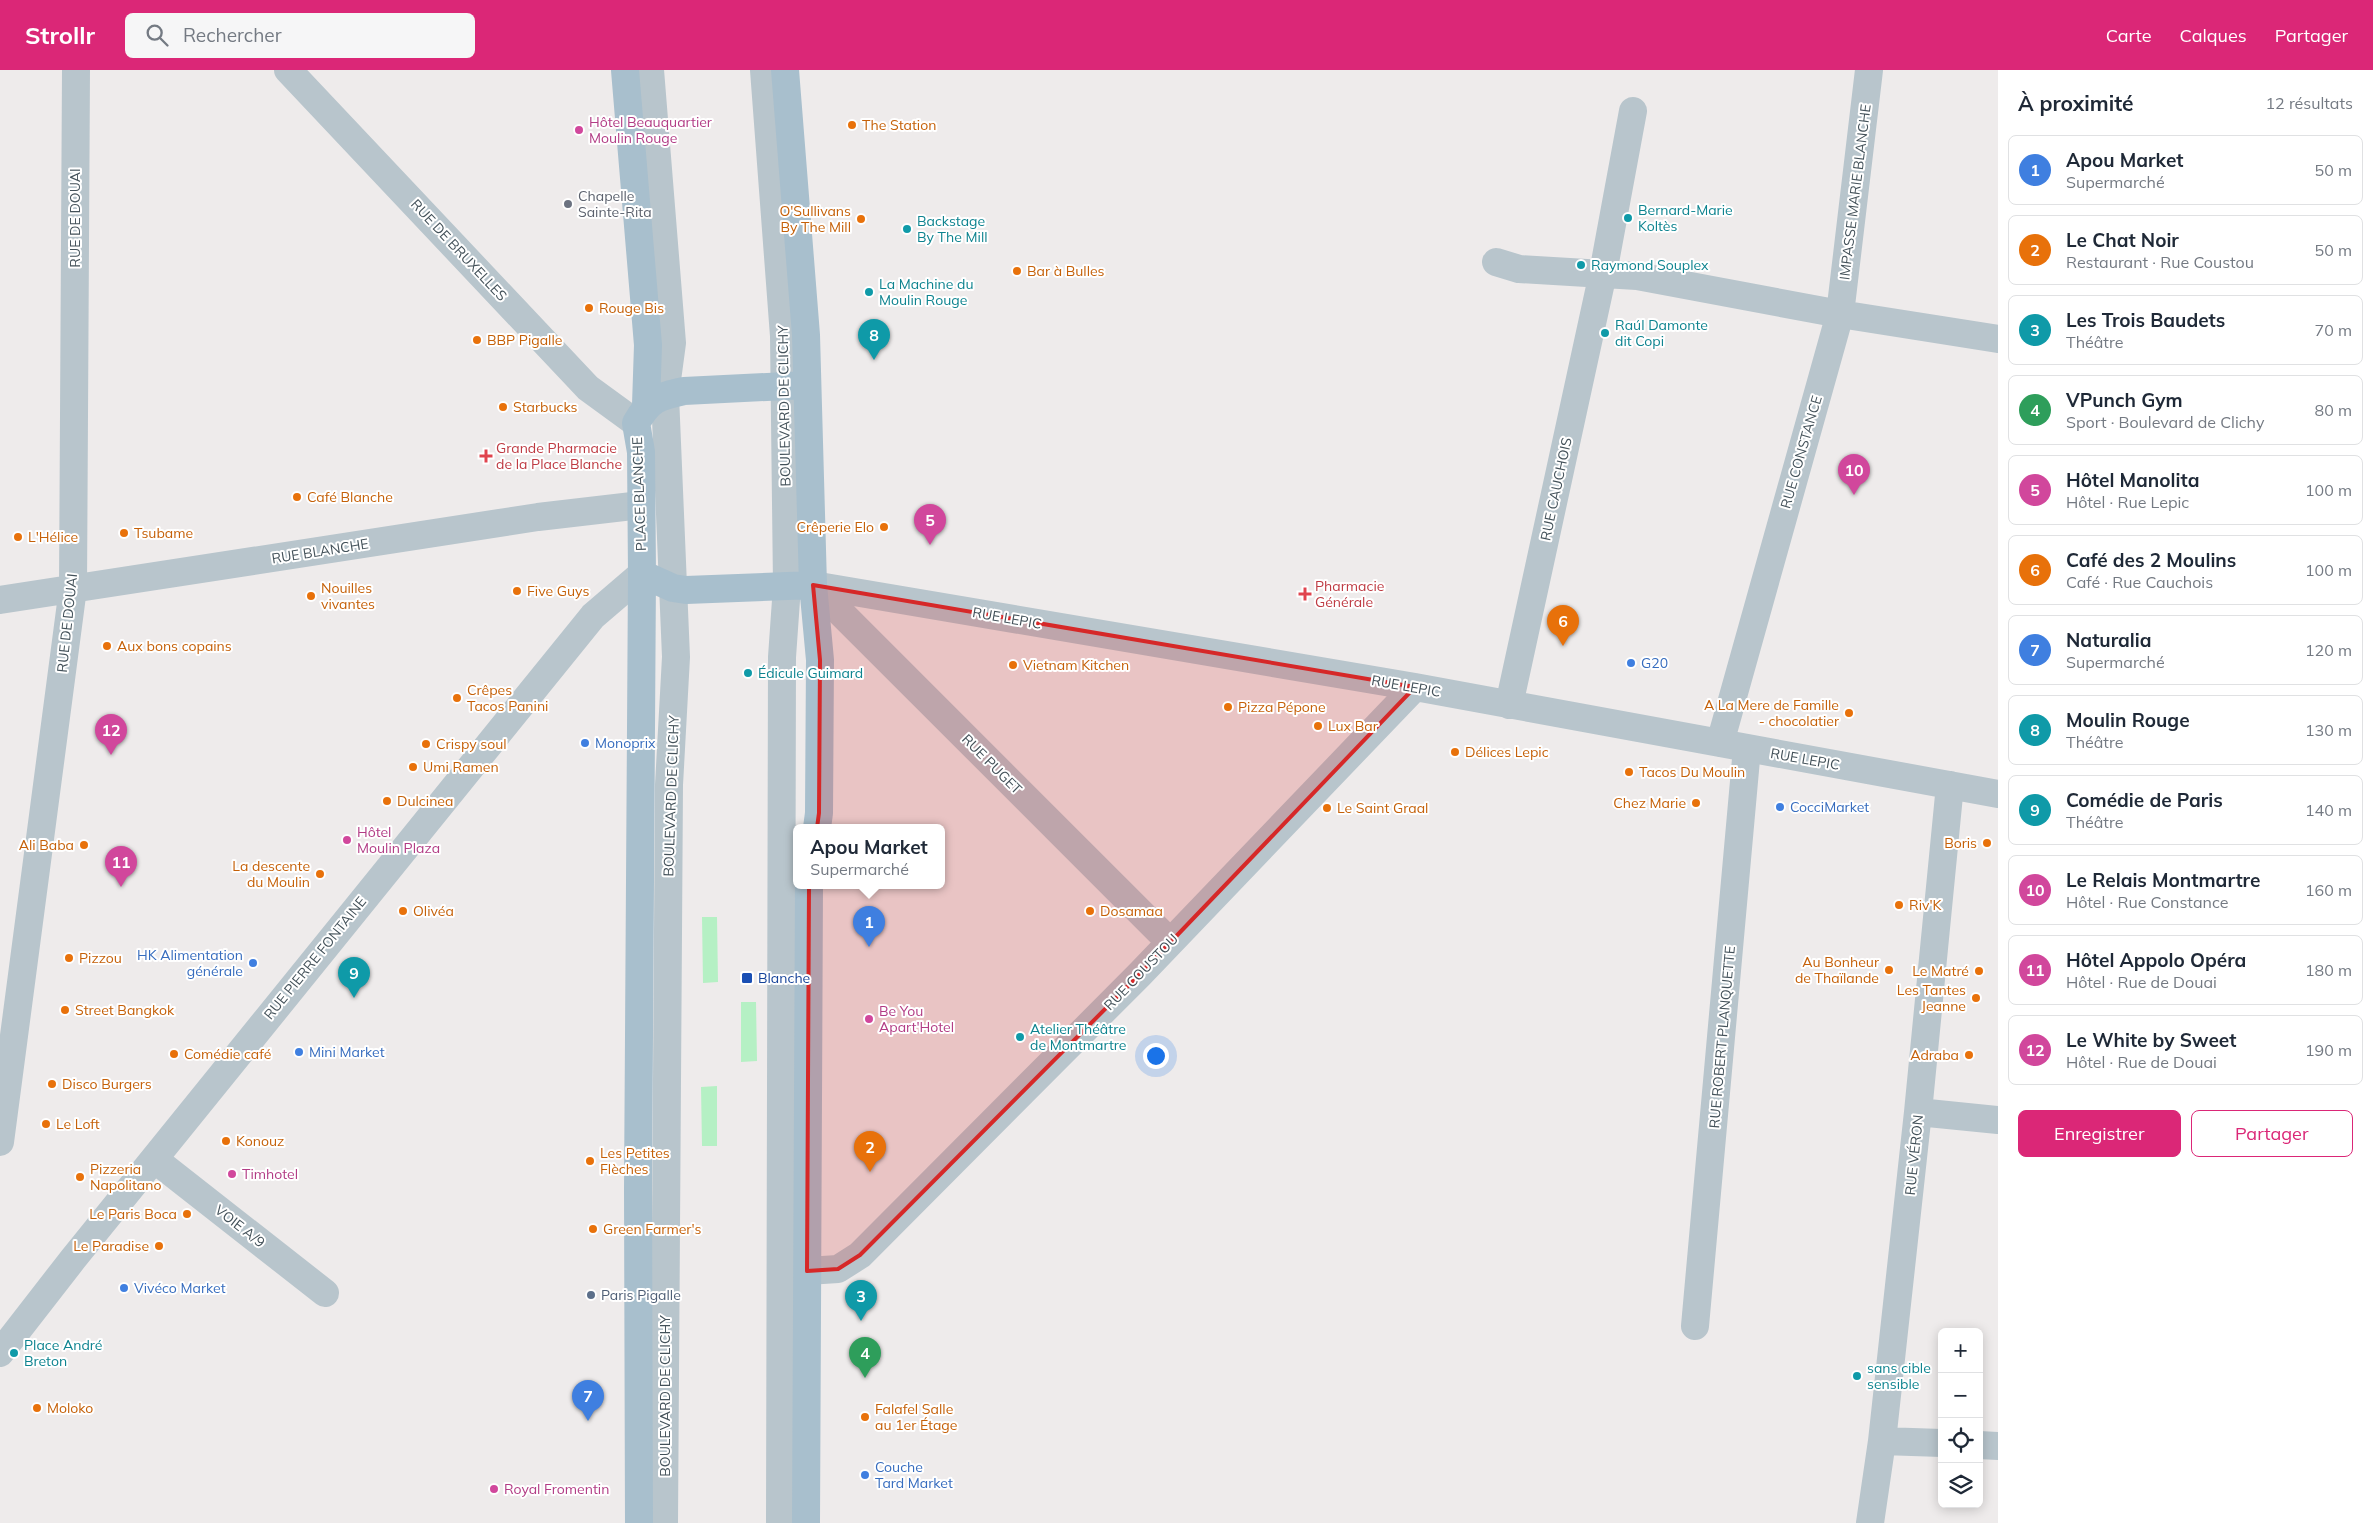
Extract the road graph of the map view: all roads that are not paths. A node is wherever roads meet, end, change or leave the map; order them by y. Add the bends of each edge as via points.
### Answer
1 (76, 70) edge
2 (288, 70) edge
3 (625, 70) edge
4 (650, 70) edge
5 (764, 70) edge
6 (785, 70) edge
7 (1869, 70) edge
8 (1632, 111) dead end
9 (1496, 262) dead end
10 (1603, 273) junction
11 (1840, 314) junction
12 (1998, 339) edge
13 (795, 385) junction
14 (649, 408) junction
15 (641, 505) junction
16 (642, 574) junction
17 (787, 586) junction
18 (814, 586) junction
19 (73, 588) junction
20 (673, 588) junction
21 (0, 600) edge
22 (1415, 687) junction
23 (1509, 704) junction
24 (1720, 743) junction
25 (1747, 748) junction
26 (1950, 785) junction
27 (1998, 794) edge
28 (818, 824) edge
29 (809, 889) edge
30 (1170, 942) junction
31 (1918, 1112) junction
32 (1998, 1120) edge
33 (0, 1142) edge
34 (154, 1158) junction
35 (807, 1271) junction
36 (325, 1294) dead end
37 (1695, 1326) dead end
38 (0, 1353) edge
39 (1882, 1441) junction
40 (1938, 1443) edge
41 (1983, 1445) edge
42 (1998, 1446) edge
43 (639, 1523) edge
44 (664, 1523) edge
45 (780, 1523) edge
46 (806, 1523) edge
47 (1870, 1523) edge

1 - 19 street, RUE DE DOUAI
2 - 14 street, RUE DE BRUXELLES via 588,388
3 - 14 main road, BOULEVARD DE CLICHY via 648,345
4 - 14 street, BOULEVARD DE CLICHY via 672,343
5 - 13 street, BOULEVARD DE CLICHY via 781,302
6 - 13 main road, BOULEVARD DE CLICHY via 806,335
7 - 11 street, IMPASSE MARIE BLANCHE
8 - 10 street, RUE CAUCHOIS
9 - 10 street via 1519,269
10 - 11 street via 1637,276
10 - 23 street, RUE CAUCHOIS
11 - 12 street
11 - 24 street, RUE CONSTANCE
13 - 14 main road via 684,391
13 - 17 street, BOULEVARD DE CLICHY
13 - 18 main road, BOULEVARD DE CLICHY
14 - 15 main road, PLACE BLANCHE via 641,452
14 - 20 street, BOULEVARD DE CLICHY
15 - 16 main road, PLACE BLANCHE
15 - 19 street, RUE BLANCHE via 538,517
16 - 20 main road
16 - 34 street, RUE PIERRE FONTAINE via 593,616
16 - 43 main road, BOULEVARD DE CLICHY
17 - 18 main road
17 - 20 main road
17 - 45 street, BOULEVARD DE CLICHY via 782,650
18 - 22 street, RUE LEPIC
18 - 28 main road, BOULEVARD DE CLICHY via 820,660
18 - 30 street, RUE PUGET
19 - 21 street, RUE BLANCHE
19 - 33 street, RUE DE DOUAI
20 - 44 street, BOULEVARD DE CLICHY via 676,657 669,785
22 - 23 street, RUE LEPIC
22 - 30 street, RUE COUSTOU
23 - 24 street, RUE LEPIC
24 - 25 street, RUE LEPIC
25 - 26 street, RUE LEPIC
25 - 37 street, RUE ROBERT PLANQUETTE
26 - 27 street, RUE LEPIC
26 - 31 street, RUE VÉRON
29 - 35 main road
30 - 35 street, RUE COUSTOU via 860,1255 838,1270
31 - 32 street
31 - 39 street, RUE VÉRON
34 - 36 street, VOIE A/9
34 - 38 street, RUE PIERRE FONTAINE
35 - 46 main road
39 - 40 street
39 - 47 street, RUE VÉRON
41 - 42 street

